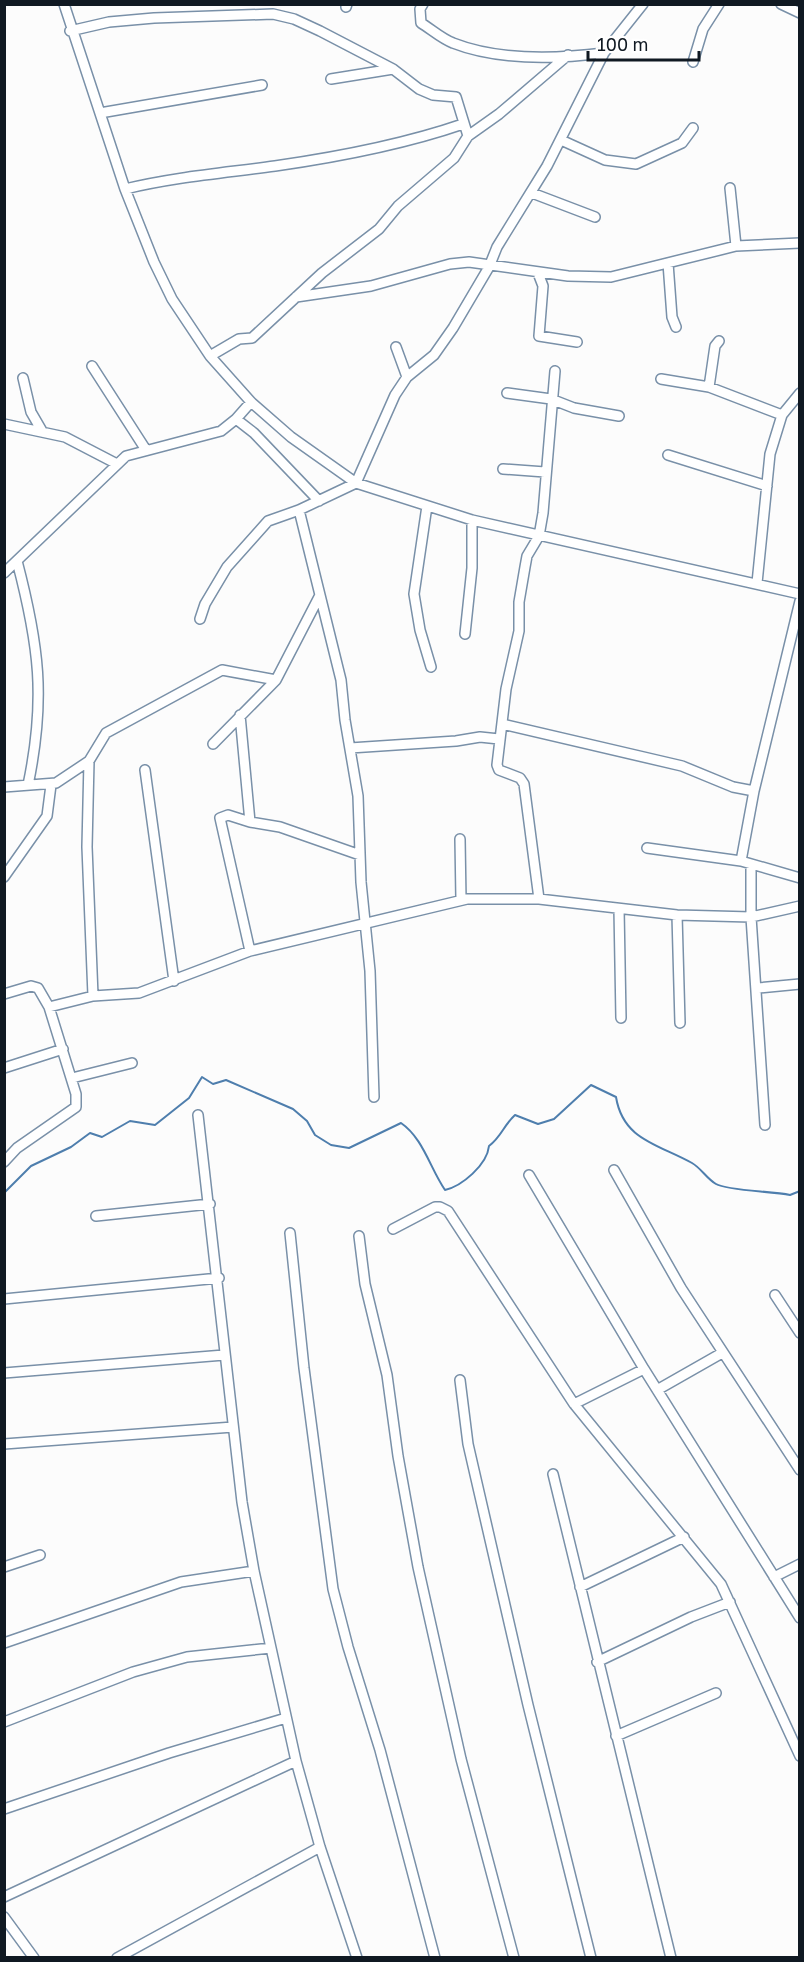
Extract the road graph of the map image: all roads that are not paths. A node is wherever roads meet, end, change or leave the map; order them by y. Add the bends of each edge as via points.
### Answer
1 (64, 4) edge
2 (423, 4) edge
3 (642, 4) edge
4 (719, 4) edge
5 (781, 4) edge
6 (255, 8) edge
7 (800, 14) edge
8 (70, 31) junction
9 (604, 52) junction
10 (568, 55) junction
11 (693, 62) dead end
12 (393, 69) junction
13 (332, 79) dead end
14 (262, 86) dead end
15 (100, 113) junction
16 (463, 124) junction
17 (693, 128) dead end
18 (468, 136) junction
19 (561, 140) junction
20 (730, 188) dead end
21 (125, 189) junction
22 (531, 194) junction
23 (595, 217) dead end
24 (800, 243) edge
25 (736, 246) junction
26 (668, 263) junction
27 (489, 267) junction
28 (538, 273) junction
29 (296, 297) junction
30 (676, 327) dead end
31 (719, 341) dead end
32 (577, 342) dead end
33 (396, 347) dead end
34 (210, 356) junction
35 (92, 366) dead end
36 (555, 371) dead end
37 (408, 377) junction
38 (23, 378) dead end
39 (661, 379) dead end
40 (709, 387) junction
41 (507, 393) dead end
42 (800, 393) edge
43 (551, 399) junction
44 (251, 402) junction
45 (782, 415) junction
46 (619, 416) dead end
47 (236, 419) junction
48 (4, 424) edge
49 (42, 431) junction
50 (146, 450) junction
51 (668, 455) dead end
52 (117, 464) junction
53 (503, 469) dead end
54 (545, 472) junction
55 (356, 483) junction
56 (767, 486) junction
57 (319, 501) junction
58 (427, 506) junction
59 (299, 510) junction
60 (472, 520) junction
61 (539, 536) junction
62 (17, 561) junction
63 (6, 569) edge
64 (757, 583) junction
65 (800, 594) edge
66 (320, 595) junction
67 (800, 601) edge
68 (201, 619) dead end
69 (465, 634) dead end
70 (431, 667) dead end
71 (276, 680) junction
72 (240, 715) junction
73 (502, 724) junction
74 (499, 739) junction
75 (213, 744) dead end
76 (350, 748) junction
77 (89, 761) junction
78 (145, 770) dead end
79 (28, 785) junction
80 (51, 785) junction
81 (4, 787) edge
82 (754, 791) junction
83 (250, 822) junction
84 (460, 840) dead end
85 (648, 848) dead end
86 (360, 855) junction
87 (741, 861) junction
88 (751, 866) junction
89 (4, 877) edge
90 (800, 878) edge
91 (539, 899) junction
92 (461, 900) junction
93 (800, 906) edge
94 (620, 909) junction
95 (677, 915) junction
96 (751, 917) junction
97 (366, 923) junction
98 (250, 951) junction
99 (174, 981) junction
100 (800, 984) edge
101 (758, 988) junction
102 (4, 994) edge
103 (93, 996) junction
104 (50, 1007) junction
105 (621, 1018) dead end
106 (680, 1023) dead end
107 (63, 1049) junction
108 (132, 1063) dead end
109 (4, 1068) edge
110 (72, 1078) junction
111 (374, 1097) dead end
112 (198, 1115) dead end
113 (765, 1125) dead end
114 (4, 1162) edge
115 (614, 1170) dead end
116 (529, 1175) dead end
117 (210, 1204) junction
118 (96, 1216) dead end
119 (393, 1229) dead end
120 (290, 1233) dead end
121 (359, 1236) dead end
122 (219, 1278) junction
123 (775, 1295) dead end
124 (4, 1299) edge
125 (800, 1333) edge
126 (722, 1353) junction
127 (224, 1355) junction
128 (644, 1369) junction
129 (4, 1373) edge
130 (460, 1380) dead end
131 (657, 1390) junction
132 (574, 1404) junction
133 (233, 1427) junction
134 (4, 1444) edge
135 (796, 1456) edge
136 (800, 1470) edge
137 (553, 1474) dead end
138 (684, 1538) junction
139 (40, 1555) dead end
140 (800, 1564) edge
141 (4, 1567) edge
142 (254, 1571) junction
143 (774, 1577) junction
144 (580, 1587) junction
145 (730, 1602) junction
146 (800, 1618) edge
147 (4, 1643) edge
148 (271, 1648) junction
149 (597, 1662) junction
150 (716, 1693) dead end
151 (286, 1718) junction
152 (4, 1722) edge
153 (616, 1736) junction
154 (800, 1756) edge
155 (296, 1761) junction
156 (4, 1809) edge
157 (320, 1847) junction
158 (4, 1897) edge
159 (4, 1917) edge
160 (34, 1958) edge
161 (117, 1958) edge
162 (357, 1958) edge
163 (435, 1958) edge
164 (514, 1958) edge
165 (591, 1958) edge
166 (670, 1958) edge

1 - 8 street
2 - 10 street via 421,23 451,42 493,55
3 - 9 street
4 - 11 street via 703,29
5 - 7 street
6 - 8 street via 109,22
6 - 12 street via 294,19
8 - 15 street
9 - 10 street
9 - 19 street
10 - 18 street
12 - 13 street
12 - 16 street via 419,89 456,97
14 - 15 street
15 - 21 street
16 - 18 street
16 - 21 street via 394,146 162,180
17 - 19 street via 682,143 636,164 605,160
18 - 29 street via 454,158 379,229
19 - 22 street
20 - 25 street
21 - 34 street via 172,299
22 - 23 street
22 - 27 street via 496,247
24 - 25 street
25 - 26 street
26 - 28 street via 611,277
26 - 30 street
27 - 28 street
27 - 29 street via 469,262 450,264 371,286
27 - 37 street via 434,355
28 - 32 street via 543,286 539,336
29 - 34 street via 252,338 239,339
31 - 40 street
33 - 37 street
34 - 44 street
35 - 50 street
36 - 43 street
37 - 55 street via 386,414
38 - 49 street via 31,412
39 - 40 street
40 - 45 street
41 - 43 street
42 - 45 street
43 - 46 street via 574,408
43 - 54 street
44 - 47 street
44 - 55 street via 291,437
45 - 56 street via 770,454
47 - 50 street via 221,430
47 - 57 street
48 - 49 street
49 - 52 street via 64,436
50 - 52 street via 126,456
51 - 56 street
52 - 62 street
53 - 54 street
54 - 61 street
55 - 57 street
55 - 58 street
56 - 64 street
57 - 59 street
58 - 60 street
58 - 70 street via 414,594
59 - 66 street
59 - 68 street via 268,521 227,567 205,604
60 - 61 street
60 - 69 street
61 - 64 street
61 - 73 street via 527,556 519,602 519,631
62 - 63 street
62 - 79 street via 31,619 39,683 40,708
64 - 65 street
66 - 71 street
66 - 76 street via 341,680
67 - 82 street
71 - 72 street
71 - 77 street via 227,670 218,672 106,733
72 - 75 street
72 - 83 street
73 - 74 street
73 - 82 street via 682,766 733,787
74 - 76 street via 475,737
74 - 91 street via 497,767 524,784
76 - 86 street via 358,796
77 - 80 street
77 - 103 street via 87,859
78 - 99 street
79 - 80 street
79 - 81 street
80 - 89 street via 47,816
82 - 87 street
83 - 86 street via 291,830
83 - 98 street via 228,815 220,818
84 - 92 street
85 - 87 street
86 - 97 street
87 - 88 street
88 - 90 street
88 - 96 street
91 - 92 street
91 - 94 street
92 - 97 street
93 - 96 street
94 - 95 street
94 - 105 street
95 - 96 street
95 - 106 street
96 - 101 street
97 - 98 street
97 - 111 street
98 - 99 street
99 - 103 street via 139,993
100 - 101 street
101 - 113 street
102 - 104 street via 31,986 38,988
103 - 104 street
104 - 107 street
107 - 109 street
107 - 110 street
108 - 110 street
110 - 114 street via 76,1107
112 - 117 street
115 - 126 street via 651,1239
116 - 128 street
117 - 118 street
117 - 122 street
119 - 132 street via 435,1207 445,1208
120 - 163 street via 333,1589
121 - 164 street via 365,1284 387,1375 418,1567 461,1759
122 - 124 street
122 - 127 street
123 - 125 street
126 - 131 street
126 - 135 street
127 - 129 street
127 - 133 street
128 - 131 street
128 - 132 street
130 - 165 street via 468,1444
131 - 143 street
132 - 138 street
133 - 134 street
133 - 142 street
135 - 136 street
137 - 144 street
138 - 144 street
138 - 145 street via 722,1584
139 - 141 street
140 - 143 street
142 - 147 street via 181,1582
142 - 148 street
143 - 146 street
144 - 149 street
145 - 149 street
145 - 154 street
148 - 151 street
148 - 152 street via 188,1658 133,1672
149 - 153 street
150 - 153 street
151 - 155 street
151 - 156 street
153 - 166 street
155 - 157 street
155 - 158 street
157 - 161 street
157 - 162 street
159 - 160 street

